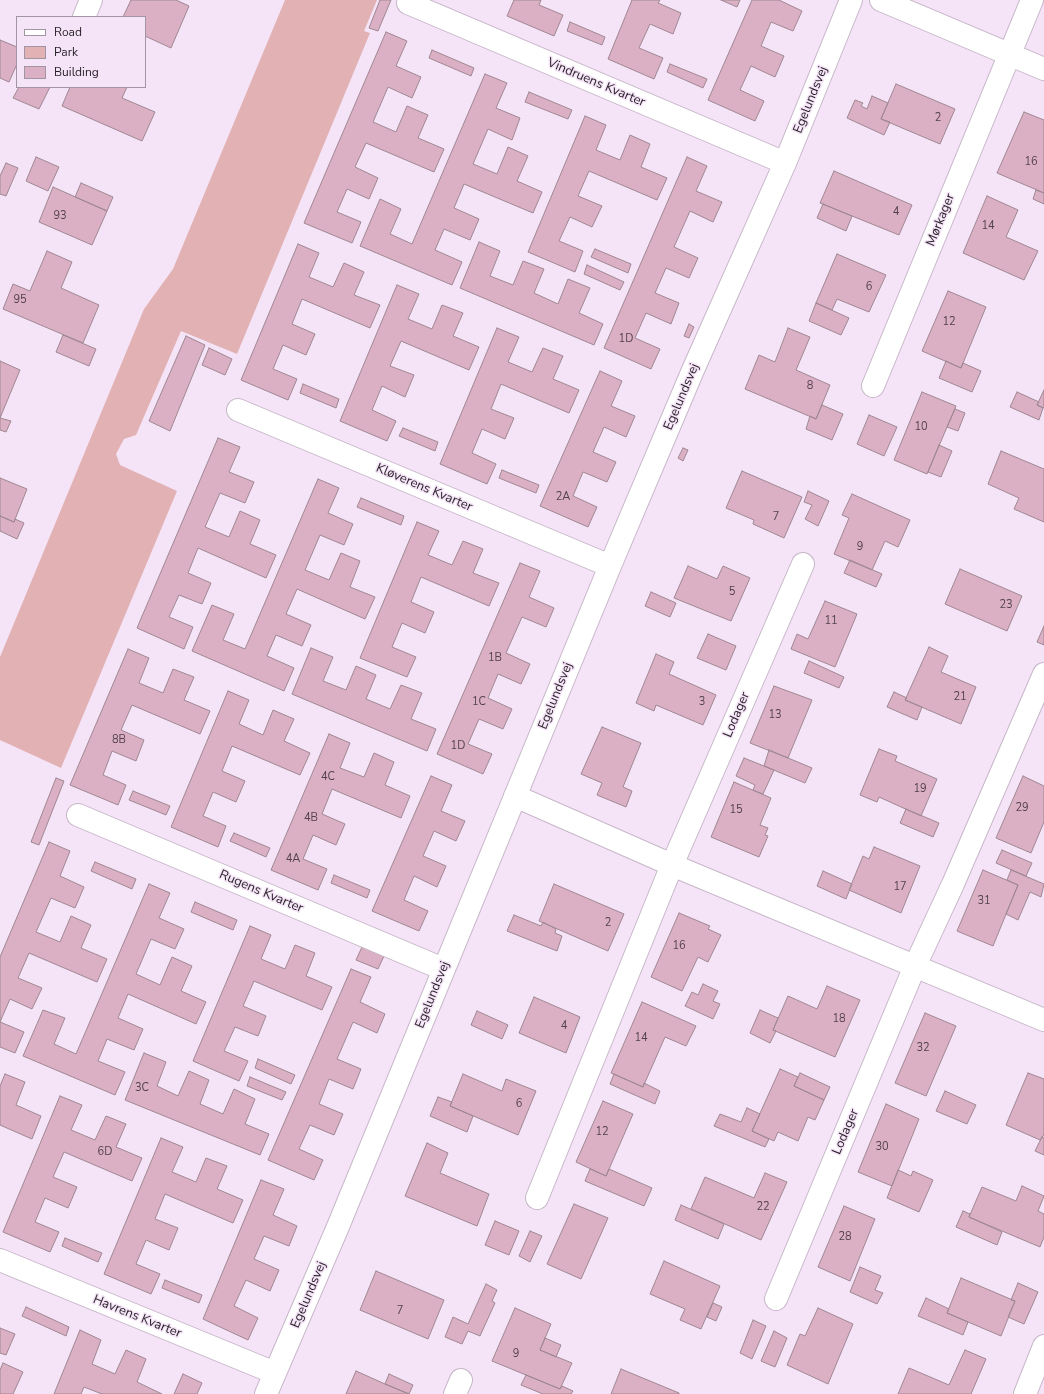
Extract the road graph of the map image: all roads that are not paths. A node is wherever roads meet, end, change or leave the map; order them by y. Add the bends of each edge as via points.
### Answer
1 (91, 0) edge
2 (851, 0) edge
3 (882, 0) edge
4 (1032, 0) edge
5 (408, 3) dead end
6 (84, 16) edge
7 (1009, 54) junction
8 (1044, 68) edge
9 (785, 163) junction
10 (873, 386) dead end
11 (238, 410) dead end
12 (802, 564) dead end
13 (610, 566) junction
14 (1044, 674) edge
15 (515, 796) junction
16 (78, 815) dead end
17 (672, 865) junction
18 (915, 966) junction
19 (443, 969) junction
20 (1044, 1020) edge
21 (537, 1198) dead end
22 (0, 1260) edge
23 (776, 1299) dead end
24 (1044, 1346) edge
25 (275, 1373) junction
26 (266, 1394) edge
27 (1025, 1394) edge

1 - 6 street
2 - 9 street, Egelundsvej
3 - 7 street
4 - 7 street, Mørkager
5 - 9 street, Vindruens Kvarter
7 - 8 street
7 - 10 street, Mørkager
9 - 13 street, Egelundsvej
11 - 13 street, Kløverens Kvarter
12 - 17 street, Lodager
13 - 15 street, Egelundsvej
14 - 18 street, Lodager
15 - 17 street
15 - 19 street, Egelundsvej
16 - 19 street, Rugens Kvarter
17 - 18 street
17 - 21 street, Lodager
18 - 20 street
18 - 23 street, Lodager
19 - 25 street, Egelundsvej
22 - 25 street, Havrens Kvarter
24 - 27 street
25 - 26 street, Egelundsvej

